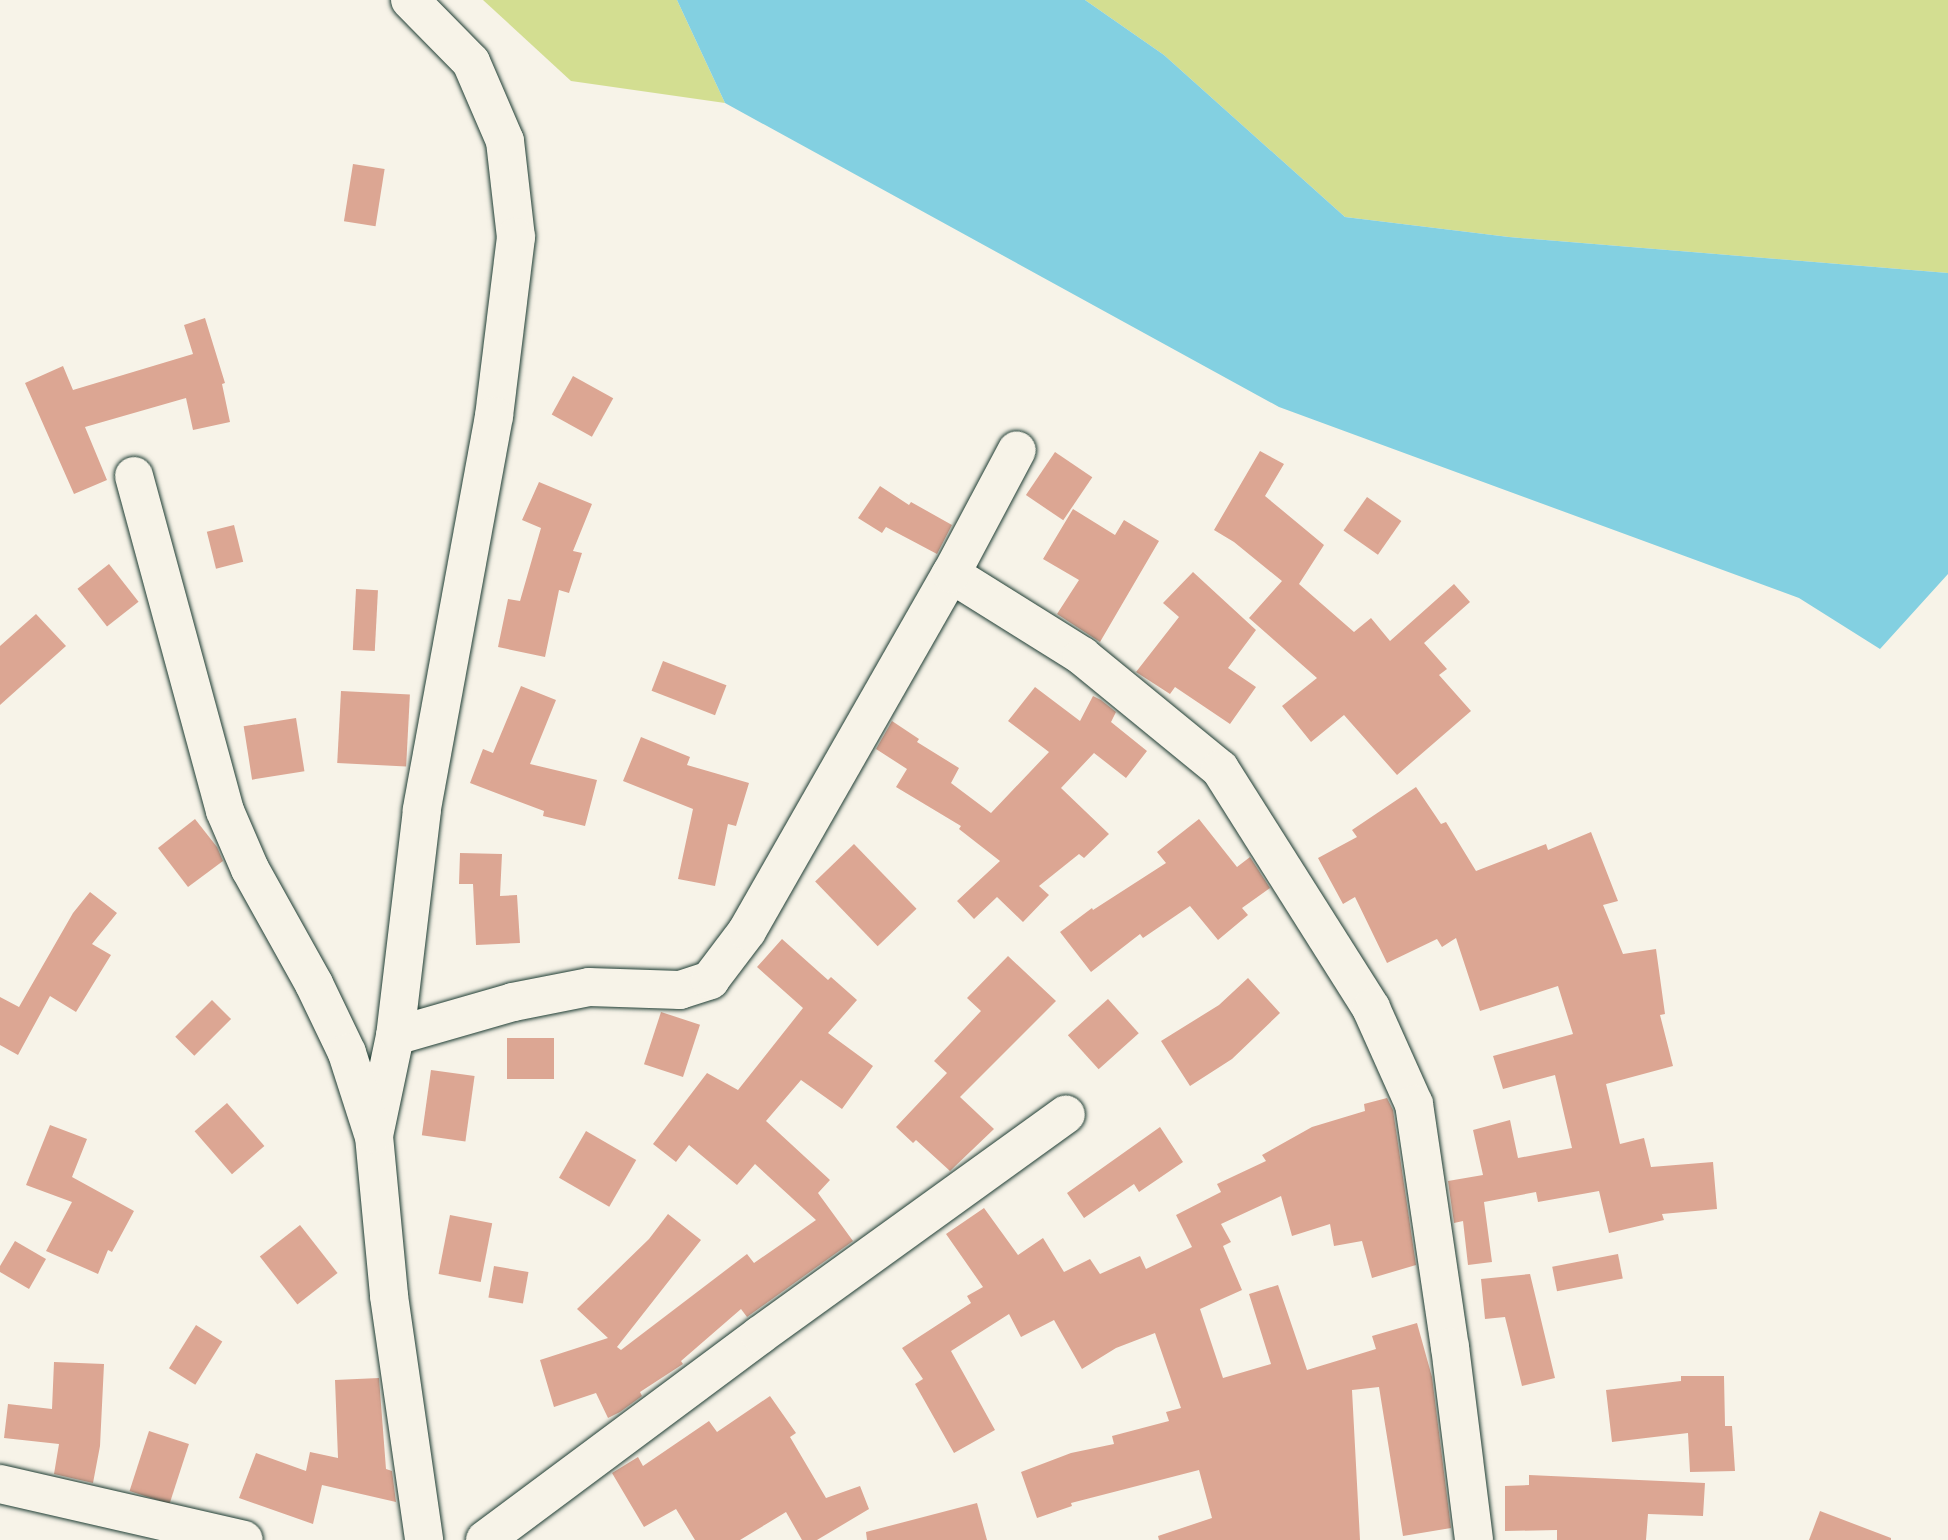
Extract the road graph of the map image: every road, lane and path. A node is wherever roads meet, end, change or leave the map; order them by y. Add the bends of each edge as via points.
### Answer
1 (410, 0) edge
2 (1017, 450) dead end
3 (134, 476) dead end
4 (951, 574) junction
5 (396, 1036) junction
6 (1066, 1114) dead end
7 (374, 1136) junction
8 (0, 1484) edge
9 (244, 1540) edge
10 (424, 1540) edge
11 (485, 1540) edge
12 (1474, 1540) edge

1 - 5 street via 471,62 505,141 516,237 494,416 422,810
2 - 4 street
3 - 7 street via 225,811 250,869 348,1053
4 - 5 street via 747,931 710,980 680,990 589,986 513,1002
4 - 12 street via 1082,656 1220,769 1371,1008 1414,1104
5 - 7 street
6 - 11 street
7 - 10 street via 389,1296
8 - 9 street

